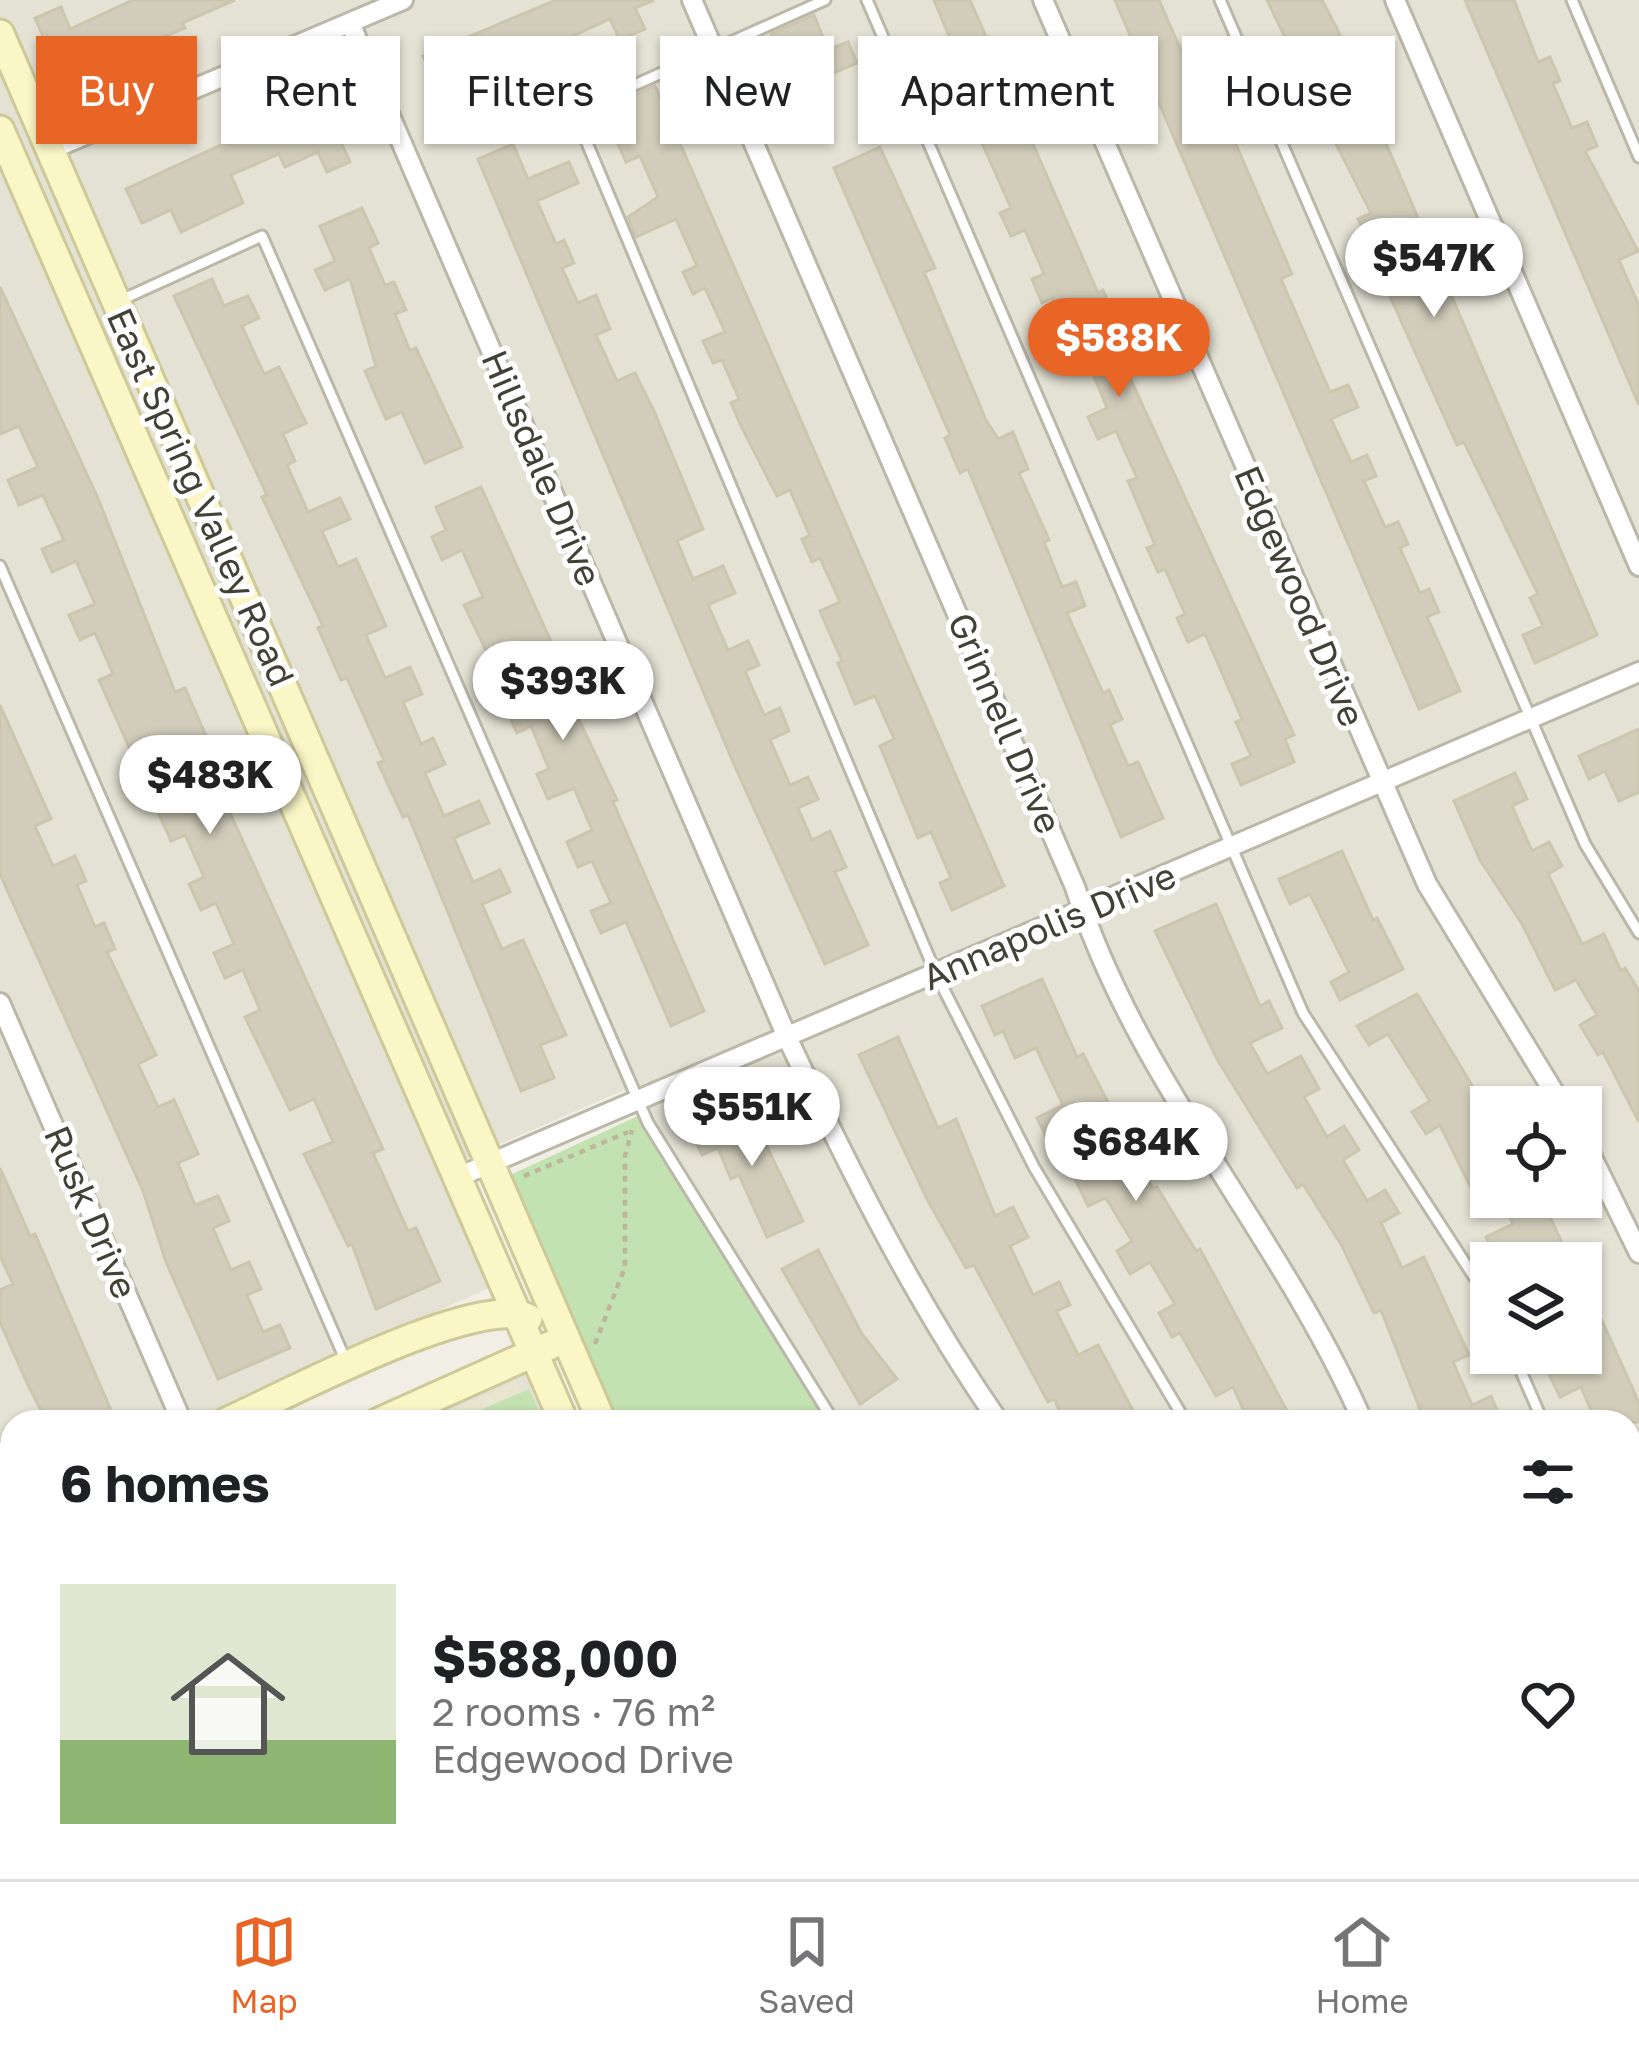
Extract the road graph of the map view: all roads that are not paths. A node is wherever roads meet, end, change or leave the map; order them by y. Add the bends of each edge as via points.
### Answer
1 (403, 0) edge
2 (692, 0) edge
3 (825, 0) edge
4 (868, 0) edge
5 (1043, 0) edge
6 (1220, 0) edge
7 (1395, 0) edge
8 (1572, 0) edge
9 (350, 23) junction
10 (0, 34) edge
11 (707, 36) edge
12 (743, 36) edge
13 (660, 73) edge
14 (33, 110) junction
15 (3, 143) edge
16 (754, 144) edge
17 (50, 149) junction
18 (1639, 157) edge
19 (116, 302) junction
20 (0, 566) edge
21 (1639, 566) edge
22 (1639, 672) edge
23 (1529, 719) junction
24 (1381, 784) junction
25 (1233, 847) junction
26 (1083, 911) junction
27 (1639, 933) edge
28 (936, 974) junction
29 (0, 1003) edge
30 (787, 1037) junction
31 (1550, 1086) edge
32 (640, 1101) junction
33 (491, 1164) junction
34 (458, 1177) junction
35 (1602, 1178) edge
36 (1639, 1253) edge
37 (1470, 1271) edge
38 (516, 1312) junction
39 (566, 1338) junction
40 (533, 1353) junction
41 (348, 1368) junction
42 (1522, 1374) edge
43 (177, 1410) edge
44 (253, 1410) edge
45 (411, 1410) edge
46 (559, 1410) edge
47 (597, 1410) edge
48 (827, 1410) edge
49 (991, 1410) edge
50 (1179, 1410) edge
51 (1357, 1410) edge
52 (1538, 1410) edge

1 - 9 street
2 - 11 street, Grinnell Drive
3 - 12 lane
4 - 25 lane
5 - 24 street, Edgewood Drive
6 - 23 lane
7 - 21 street
8 - 18 lane
9 - 17 street
9 - 30 street, Hillsdale Drive
10 - 14 street, East Spring Valley Road
13 - 28 lane via 574,112
14 - 15 street
14 - 17 street, East Spring Valley Road
15 - 34 street, East Spring Valley Road
16 - 26 street, Grinnell Drive
17 - 19 street, East Spring Valley Road
19 - 32 lane via 262,236
19 - 33 street, East Spring Valley Road
20 - 41 lane
22 - 23 street, Annapolis Drive
23 - 24 street, Annapolis Drive
23 - 27 lane via 1585,844
24 - 25 street, Annapolis Drive
24 - 31 street, Edgewood Drive via 1427,884
25 - 26 street, Annapolis Drive
25 - 37 lane via 1303,1013
26 - 28 street, Annapolis Drive
26 - 51 street, Grinnell Drive via 1138,1031 1310,1312
28 - 30 street, Annapolis Drive
28 - 50 lane via 1034,1167
29 - 43 street, Rusk Drive
30 - 32 street, Annapolis Drive
30 - 49 street, Hillsdale Drive via 858,1188
32 - 33 street, Annapolis Drive
32 - 48 lane
33 - 34 street, Annapolis Drive
33 - 39 street, East Spring Valley Road
34 - 38 street, East Spring Valley Road
35 - 36 street
38 - 39 street
38 - 40 street, East Spring Valley Road
38 - 41 street via 453,1321
39 - 40 street
39 - 47 street, East Spring Valley Road
40 - 45 street
40 - 46 street, East Spring Valley Road
41 - 44 street
42 - 52 lane

